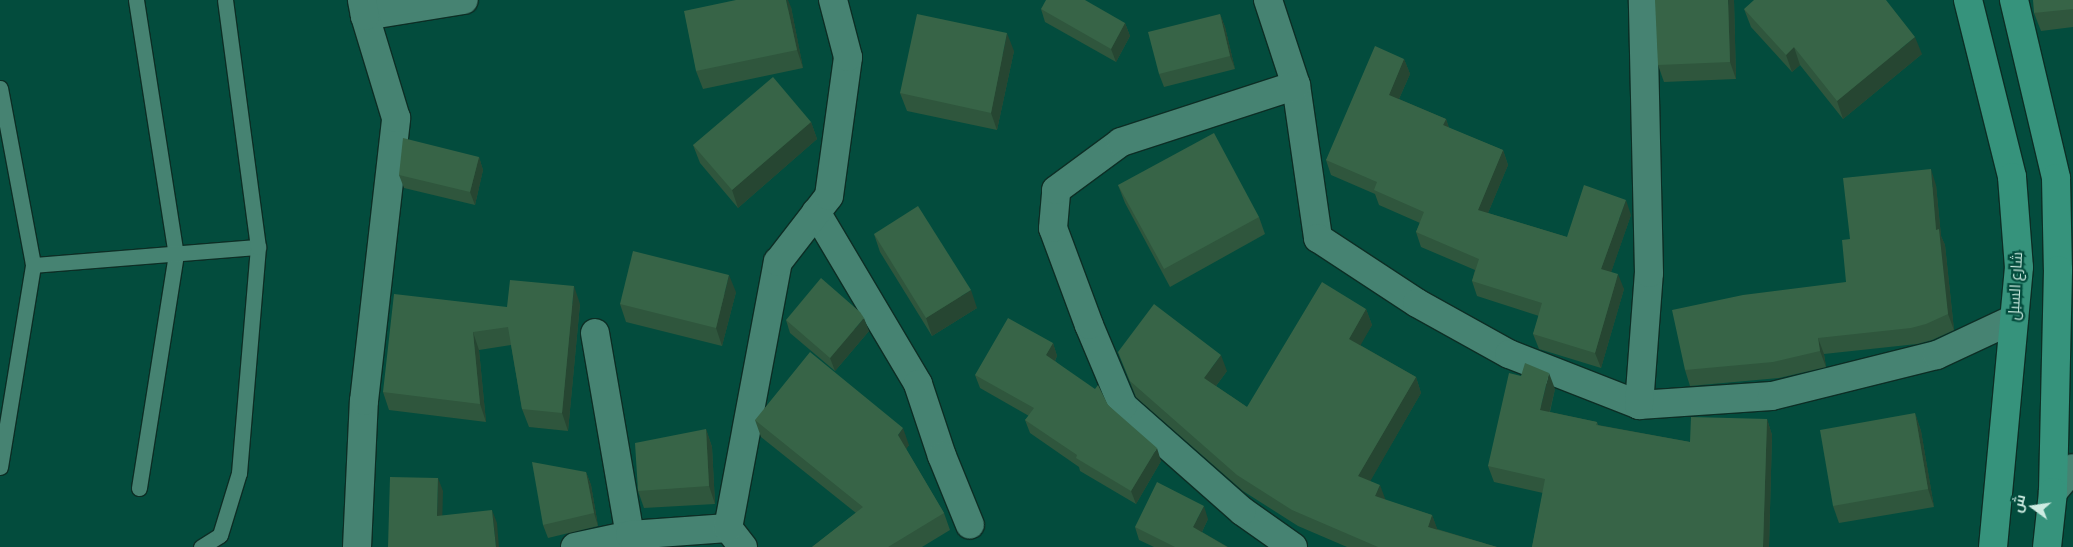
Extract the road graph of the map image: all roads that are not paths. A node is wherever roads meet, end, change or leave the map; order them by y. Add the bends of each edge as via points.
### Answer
1 (136, 0) edge
2 (225, 0) edge
3 (464, 0) edge
4 (833, 0) edge
5 (1268, 0) edge
6 (1643, 0) edge
7 (1968, 0) edge
8 (2014, 0) edge
9 (364, 8) edge
10 (1296, 85) junction
11 (0, 88) edge
12 (816, 212) junction
13 (258, 247) junction
14 (176, 254) junction
15 (33, 265) junction
16 (2014, 319) junction
17 (595, 332) dead end
18 (1639, 405) junction
19 (0, 467) edge
20 (2073, 468) edge
21 (139, 488) dead end
22 (2053, 492) junction
23 (970, 525) dead end
24 (630, 535) junction
25 (735, 537) edge
26 (681, 539) edge
27 (201, 547) edge
28 (357, 547) edge
29 (575, 547) edge
30 (1293, 547) edge
31 (1993, 547) edge
32 (2047, 547) edge

1 - 14 lane
2 - 13 lane
3 - 9 street
4 - 12 street via 848,57 829,196
5 - 10 street
6 - 18 street via 1649,274
7 - 16 main road, شارع السبل via 2012,177 2019,267
8 - 22 main road via 2056,178 2058,270
9 - 28 street via 396,118 364,401
10 - 18 street via 1318,238 1417,304 1509,354
10 - 30 street via 1121,142 1056,190 1054,228 1123,406 1242,511
11 - 15 lane
12 - 23 street via 918,384
12 - 25 street via 778,262
13 - 14 lane
13 - 27 lane via 239,473 220,536
14 - 15 lane
14 - 21 lane
15 - 19 lane
16 - 18 street via 1937,355 1772,396
16 - 31 main road, شارع السبل
17 - 24 street
20 - 22 street
22 - 32 main road
24 - 26 street
24 - 29 street
25 - 26 street

